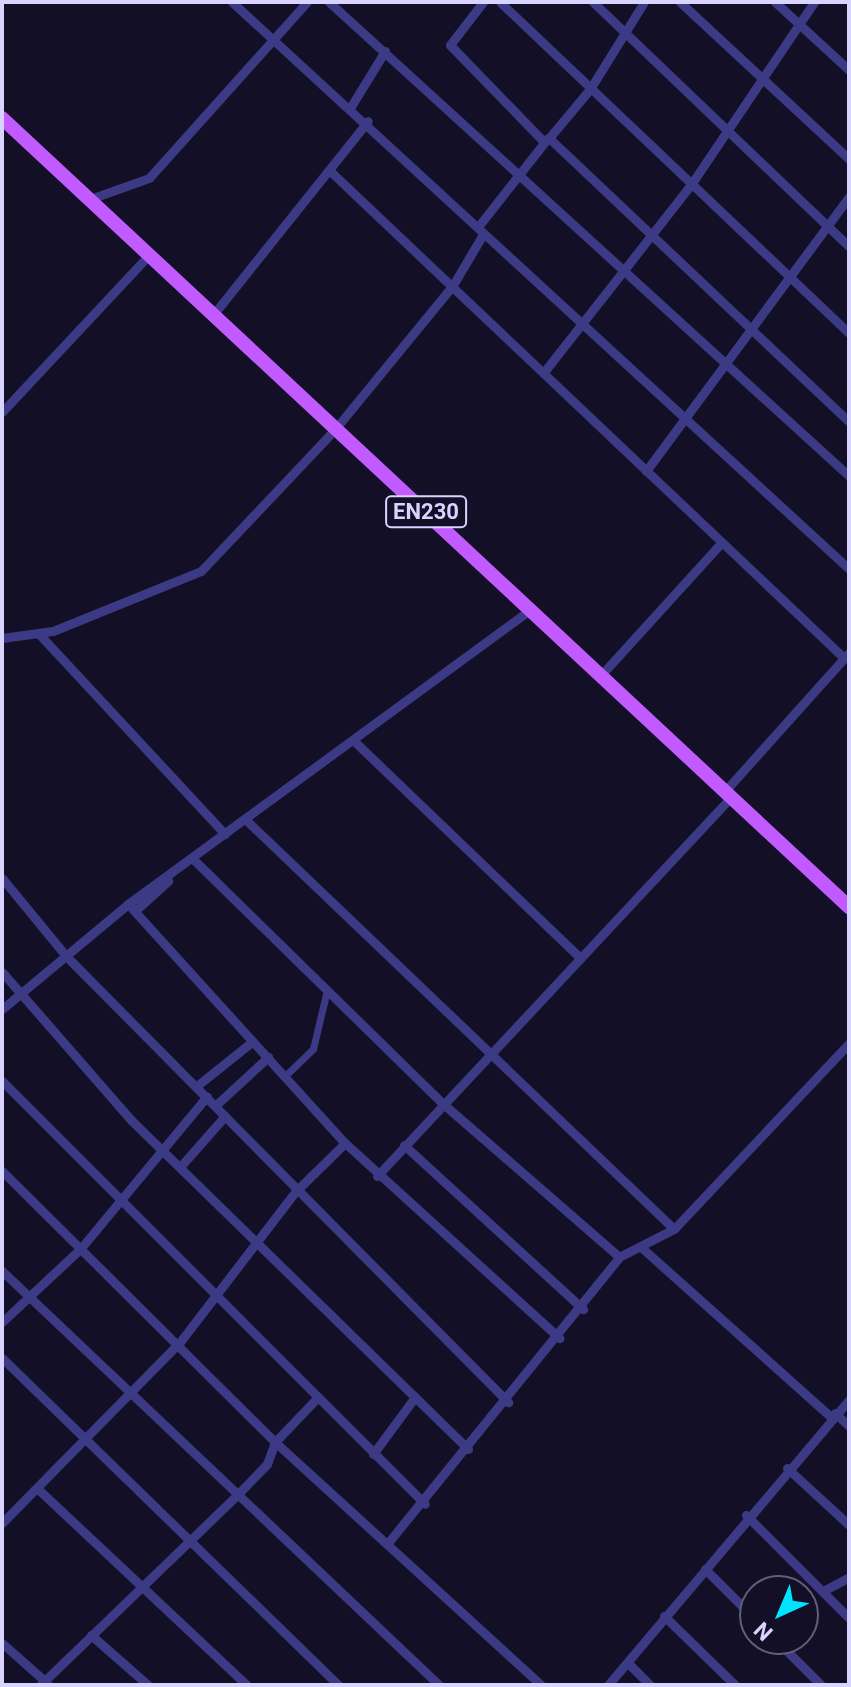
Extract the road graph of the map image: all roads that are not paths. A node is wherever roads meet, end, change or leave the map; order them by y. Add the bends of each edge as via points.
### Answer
1 (232, 2) edge
2 (307, 2) edge
3 (329, 2) edge
4 (483, 2) edge
5 (500, 2) edge
6 (593, 2) edge
7 (644, 2) edge
8 (680, 2) edge
9 (775, 2) edge
10 (814, 2) edge
11 (798, 20) junction
12 (623, 37) junction
13 (275, 42) junction
14 (385, 51) junction
15 (849, 70) edge
16 (762, 80) junction
17 (590, 89) junction
18 (350, 108) junction
19 (2, 118) edge
20 (368, 121) junction
21 (727, 127) junction
22 (546, 140) junction
23 (849, 159) edge
24 (330, 171) junction
25 (518, 173) junction
26 (690, 186) junction
27 (849, 197) edge
28 (90, 199) junction
29 (828, 222) junction
30 (481, 223) junction
31 (651, 233) junction
32 (482, 236) junction
33 (849, 247) edge
34 (149, 255) junction
35 (625, 270) junction
36 (793, 279) junction
37 (453, 285) junction
38 (213, 315) junction
39 (587, 321) junction
40 (753, 329) junction
41 (849, 333) edge
42 (725, 364) junction
43 (544, 372) junction
44 (2, 412) edge
45 (687, 421) junction
46 (849, 422) edge
47 (336, 428) junction
48 (646, 471) junction
49 (849, 476) edge
50 (722, 542) junction
51 (849, 569) edge
52 (531, 609) junction
53 (39, 634) junction
54 (2, 638) edge
55 (847, 656) edge
56 (602, 674) junction
57 (354, 741) junction
58 (728, 794) junction
59 (245, 819) junction
60 (225, 834) junction
61 (193, 860) junction
62 (2, 878) edge
63 (849, 906) edge
64 (132, 907) junction
65 (578, 956) junction
66 (67, 957) junction
67 (2, 972) edge
68 (327, 990) junction
69 (18, 995) junction
70 (2, 1009) edge
71 (253, 1041) junction
72 (849, 1043) edge
73 (485, 1053) junction
74 (268, 1057) junction
75 (287, 1074) dead end
76 (2, 1081) edge
77 (198, 1085) junction
78 (207, 1096) junction
79 (441, 1102) junction
80 (216, 1105) junction
81 (225, 1116) junction
82 (345, 1143) junction
83 (404, 1145) junction
84 (162, 1150) junction
85 (180, 1167) junction
86 (2, 1171) edge
87 (377, 1176) junction
88 (295, 1192) junction
89 (123, 1198) junction
90 (674, 1229) junction
91 (256, 1241) junction
92 (81, 1248) junction
93 (642, 1248) junction
94 (619, 1257) junction
95 (2, 1271) edge
96 (218, 1297) junction
97 (30, 1298) junction
98 (583, 1309) junction
99 (2, 1322) edge
100 (559, 1338) junction
101 (180, 1342) junction
102 (2, 1358) edge
103 (131, 1395) junction
104 (318, 1397) junction
105 (415, 1397) junction
106 (849, 1400) edge
107 (508, 1402) junction
108 (833, 1415) junction
109 (849, 1426) edge
110 (86, 1441) junction
111 (275, 1442) junction
112 (468, 1449) junction
113 (373, 1454) junction
114 (787, 1468) junction
115 (39, 1490) junction
116 (236, 1496) junction
117 (425, 1504) junction
118 (746, 1515) junction
119 (3, 1521) edge
120 (849, 1525) edge
121 (188, 1540) junction
122 (387, 1544) junction
123 (705, 1569) junction
124 (849, 1577) edge
125 (143, 1585) junction
126 (823, 1591) junction
127 (739, 1603) edge
128 (664, 1616) junction
129 (849, 1618) edge
130 (91, 1635) junction
131 (2, 1643) edge
132 (791, 1655) edge
133 (628, 1663) junction
134 (45, 1684) edge
135 (148, 1685) edge
136 (247, 1685) edge
137 (338, 1685) edge
138 (439, 1685) edge
139 (541, 1685) edge
140 (608, 1685) edge
141 (650, 1685) edge
142 (735, 1685) edge
143 (821, 1685) edge

1 - 13 street
2 - 13 street
3 - 14 street
4 - 22 street via 450,45
5 - 17 street
6 - 12 street
7 - 12 street
8 - 16 street
9 - 11 street
10 - 11 street
11 - 15 street
11 - 16 street
12 - 17 street
12 - 21 street
13 - 18 street
13 - 28 street via 149,178
14 - 18 street
14 - 25 street
16 - 21 street
16 - 23 street
17 - 22 street
17 - 26 street
18 - 20 street
19 - 28 main road, EN230
20 - 24 street
20 - 30 street
21 - 26 street
21 - 29 street
22 - 25 street
22 - 31 street
24 - 37 street
24 - 38 street
25 - 30 street
25 - 35 street
26 - 31 street
26 - 36 street
27 - 29 street
28 - 34 main road, EN230
29 - 33 street
29 - 36 street
30 - 32 street
31 - 35 street
31 - 40 street
32 - 37 street
32 - 39 street via 503,245
34 - 38 main road, EN230
34 - 44 street
35 - 39 street
35 - 42 street
36 - 40 street
36 - 41 street
37 - 43 street
37 - 47 street
38 - 47 main road, EN230
39 - 43 street
39 - 45 street
40 - 42 street
40 - 46 street
42 - 45 street
42 - 49 street
43 - 48 street
45 - 48 street
45 - 51 street
47 - 52 main road, EN230
47 - 53 street via 201,571
48 - 50 street
50 - 55 street
50 - 56 street
52 - 56 main road, EN230
52 - 57 street
53 - 54 street
53 - 60 street
55 - 58 street
56 - 58 main road, EN230
57 - 59 street
57 - 65 street
58 - 63 main road, EN230
58 - 65 street
59 - 60 street
59 - 73 street
60 - 61 street
61 - 64 street
61 - 68 street
62 - 66 street
64 - 66 street
64 - 71 street
65 - 73 street
66 - 69 street
66 - 77 street
67 - 69 street
68 - 75 street via 313,1049
68 - 79 street
69 - 70 street
69 - 84 street
71 - 74 street
71 - 77 street
72 - 90 street
73 - 79 street
73 - 90 street
74 - 80 street
74 - 82 street
76 - 89 street
77 - 78 street
78 - 80 street
78 - 84 street
79 - 83 street
79 - 94 street
80 - 81 street
81 - 85 street
81 - 88 street
82 - 87 street
82 - 88 street
83 - 87 street
83 - 98 street
84 - 85 street
84 - 89 street
85 - 91 street
86 - 92 street
87 - 100 street
88 - 91 street
88 - 107 street
89 - 92 street
89 - 96 street
90 - 93 street
91 - 96 street
91 - 105 street
92 - 97 street
92 - 101 street
93 - 94 street
93 - 108 street
94 - 98 street
95 - 97 street
96 - 101 street
96 - 104 street
97 - 99 street
97 - 103 street
98 - 100 street
100 - 107 street
101 - 103 street
101 - 111 street
102 - 110 street
103 - 110 street
103 - 116 street
104 - 111 street
104 - 113 street
105 - 112 street
105 - 113 street
106 - 108 street
107 - 112 street
108 - 109 street
108 - 114 street
110 - 115 street
110 - 121 street
111 - 116 street via 274,1454
111 - 122 street
112 - 117 street
113 - 117 street
114 - 118 street
114 - 120 street
115 - 119 street
115 - 125 street
116 - 121 street
116 - 138 street
117 - 122 street
118 - 123 street
118 - 126 street
121 - 125 street
121 - 137 street
122 - 139 street
123 - 127 street
123 - 128 street
124 - 126 street
125 - 130 street
125 - 136 street
126 - 129 street
128 - 133 street
128 - 142 street
130 - 134 street
130 - 135 street
131 - 134 street
132 - 143 street
133 - 140 street
133 - 141 street

